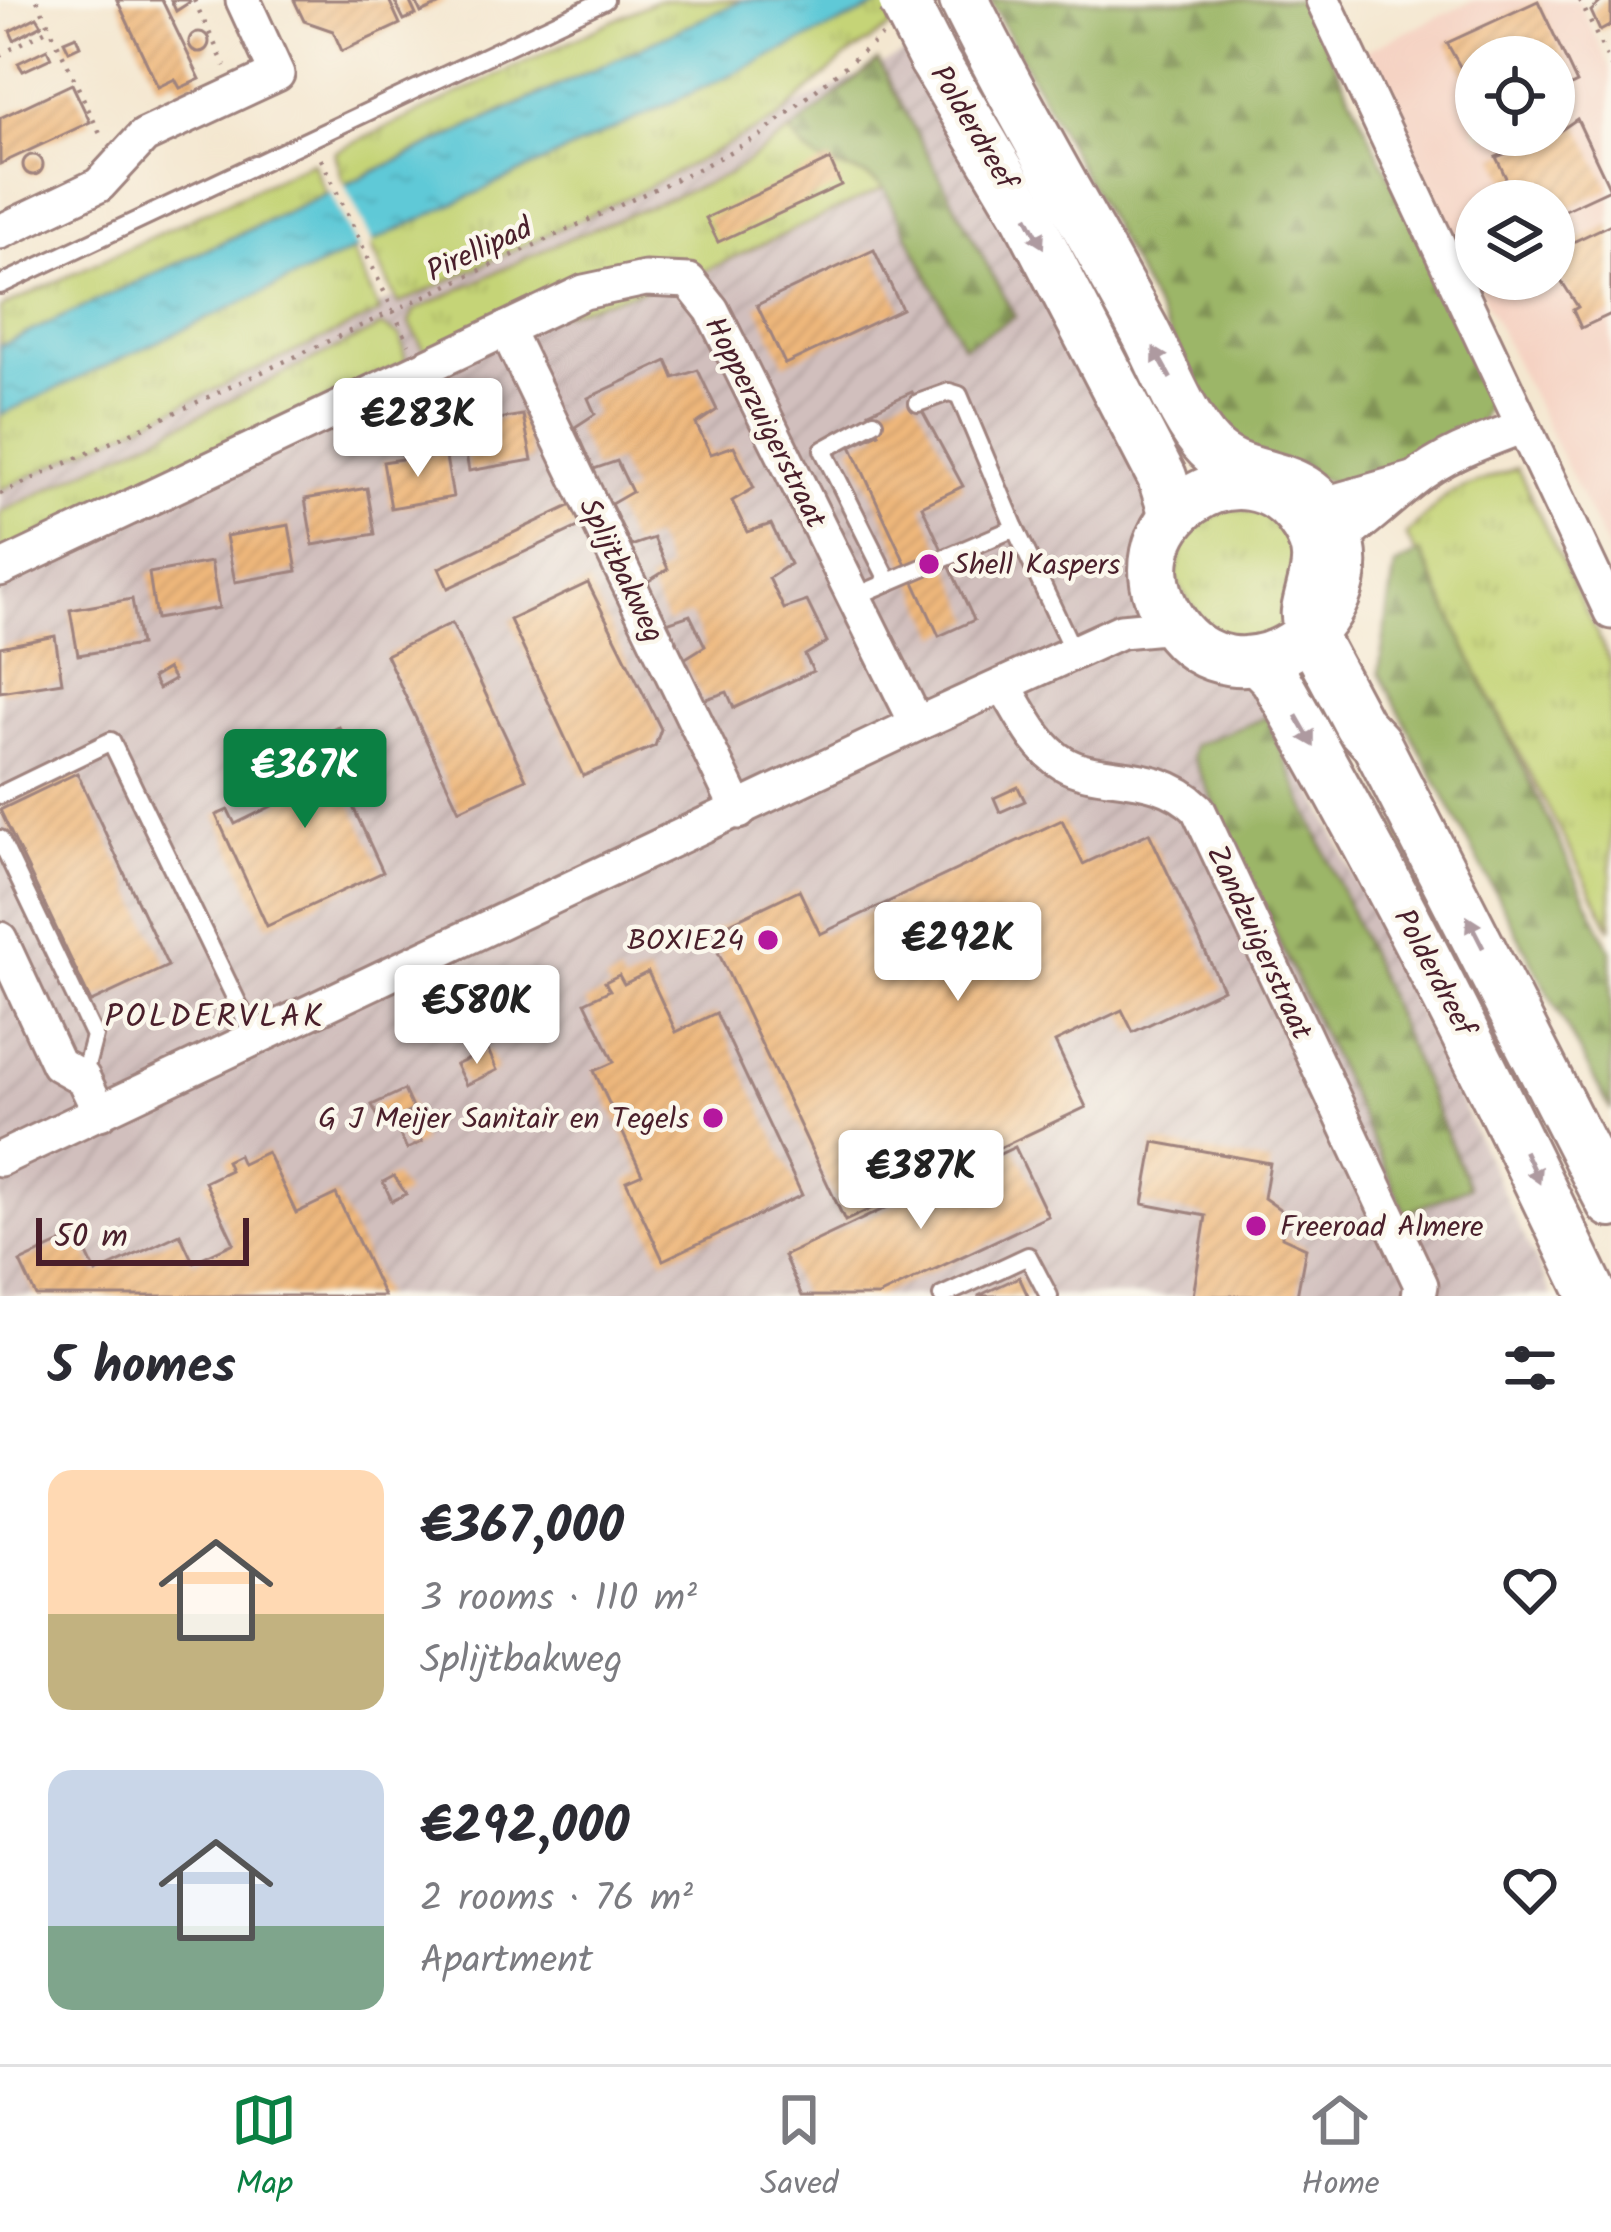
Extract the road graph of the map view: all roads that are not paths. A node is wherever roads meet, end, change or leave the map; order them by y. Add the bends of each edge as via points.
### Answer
1 (243, 0) edge
2 (605, 0) edge
3 (1323, 0) edge
4 (897, 15) edge
5 (973, 18) edge
6 (0, 232) edge
7 (0, 285) edge
8 (506, 329) junction
9 (917, 403) dead end
10 (874, 422) dead end
11 (1521, 427) junction
12 (836, 476) junction
13 (802, 492) junction
14 (1173, 512) junction
15 (1319, 520) junction
16 (1015, 528) junction
17 (0, 569) edge
18 (889, 582) junction
19 (854, 597) junction
20 (1166, 611) junction
21 (1611, 612) edge
22 (1317, 629) junction
23 (1074, 653) junction
24 (1257, 660) junction
25 (1005, 687) junction
26 (916, 724) junction
27 (0, 795) edge
28 (739, 812) junction
29 (0, 839) edge
30 (0, 939) edge
31 (254, 1040) junction
32 (83, 1078) junction
33 (100, 1113) junction
34 (0, 1160) edge
35 (1611, 1203) edge
36 (942, 1296) edge
37 (1048, 1296) edge
38 (1419, 1296) edge
39 (1593, 1296) edge

1 - 6 street via 277,74 144,136 99,185
2 - 7 lane
3 - 11 street
4 -> 14 main road, Polderdreef, bridge via 933,59 1026,215
15 -> 5 main road, Polderdreef via 1289,480 1208,447
8 - 13 street, Hopperzuigerstraat via 584,292 645,279 688,281 712,310
8 - 17 street, Hopperzuigerstraat
8 - 28 street, Splijtbakweg
9 - 16 lane via 959,395
10 - 12 lane via 823,450
11 - 15 street via 1413,479 1382,512
11 - 21 street
12 - 13 lane
12 - 18 lane
13 - 19 street, Hopperzuigerstraat
14 - 15 main road via 1202,493 1237,486 1270,493
14 - 20 main road via 1155,553
15 - 22 main road via 1306,612
16 - 18 lane
16 - 23 lane
18 - 19 lane
19 - 26 street, Hopperzuigerstraat
20 - 23 street via 1138,608 1121,632
20 - 24 main road via 1220,657
22 - 24 main road via 1282,654
35 -> 22 main road, Polderdreef via 1376,743 1359,725
23 - 25 street
24 -> 39 main road, Polderdreef via 1348,806
25 - 26 street
25 - 38 street, Zandzuigerstraat via 1035,737 1065,765 1126,775 1183,794 1198,809 1421,1285
26 - 28 street
27 - 31 lane via 111,741
28 - 31 street
29 - 32 lane via 94,1036
30 - 32 street via 58,1064
31 - 33 street
32 - 33 street
33 - 34 street
36 - 37 lane via 1028,1256

